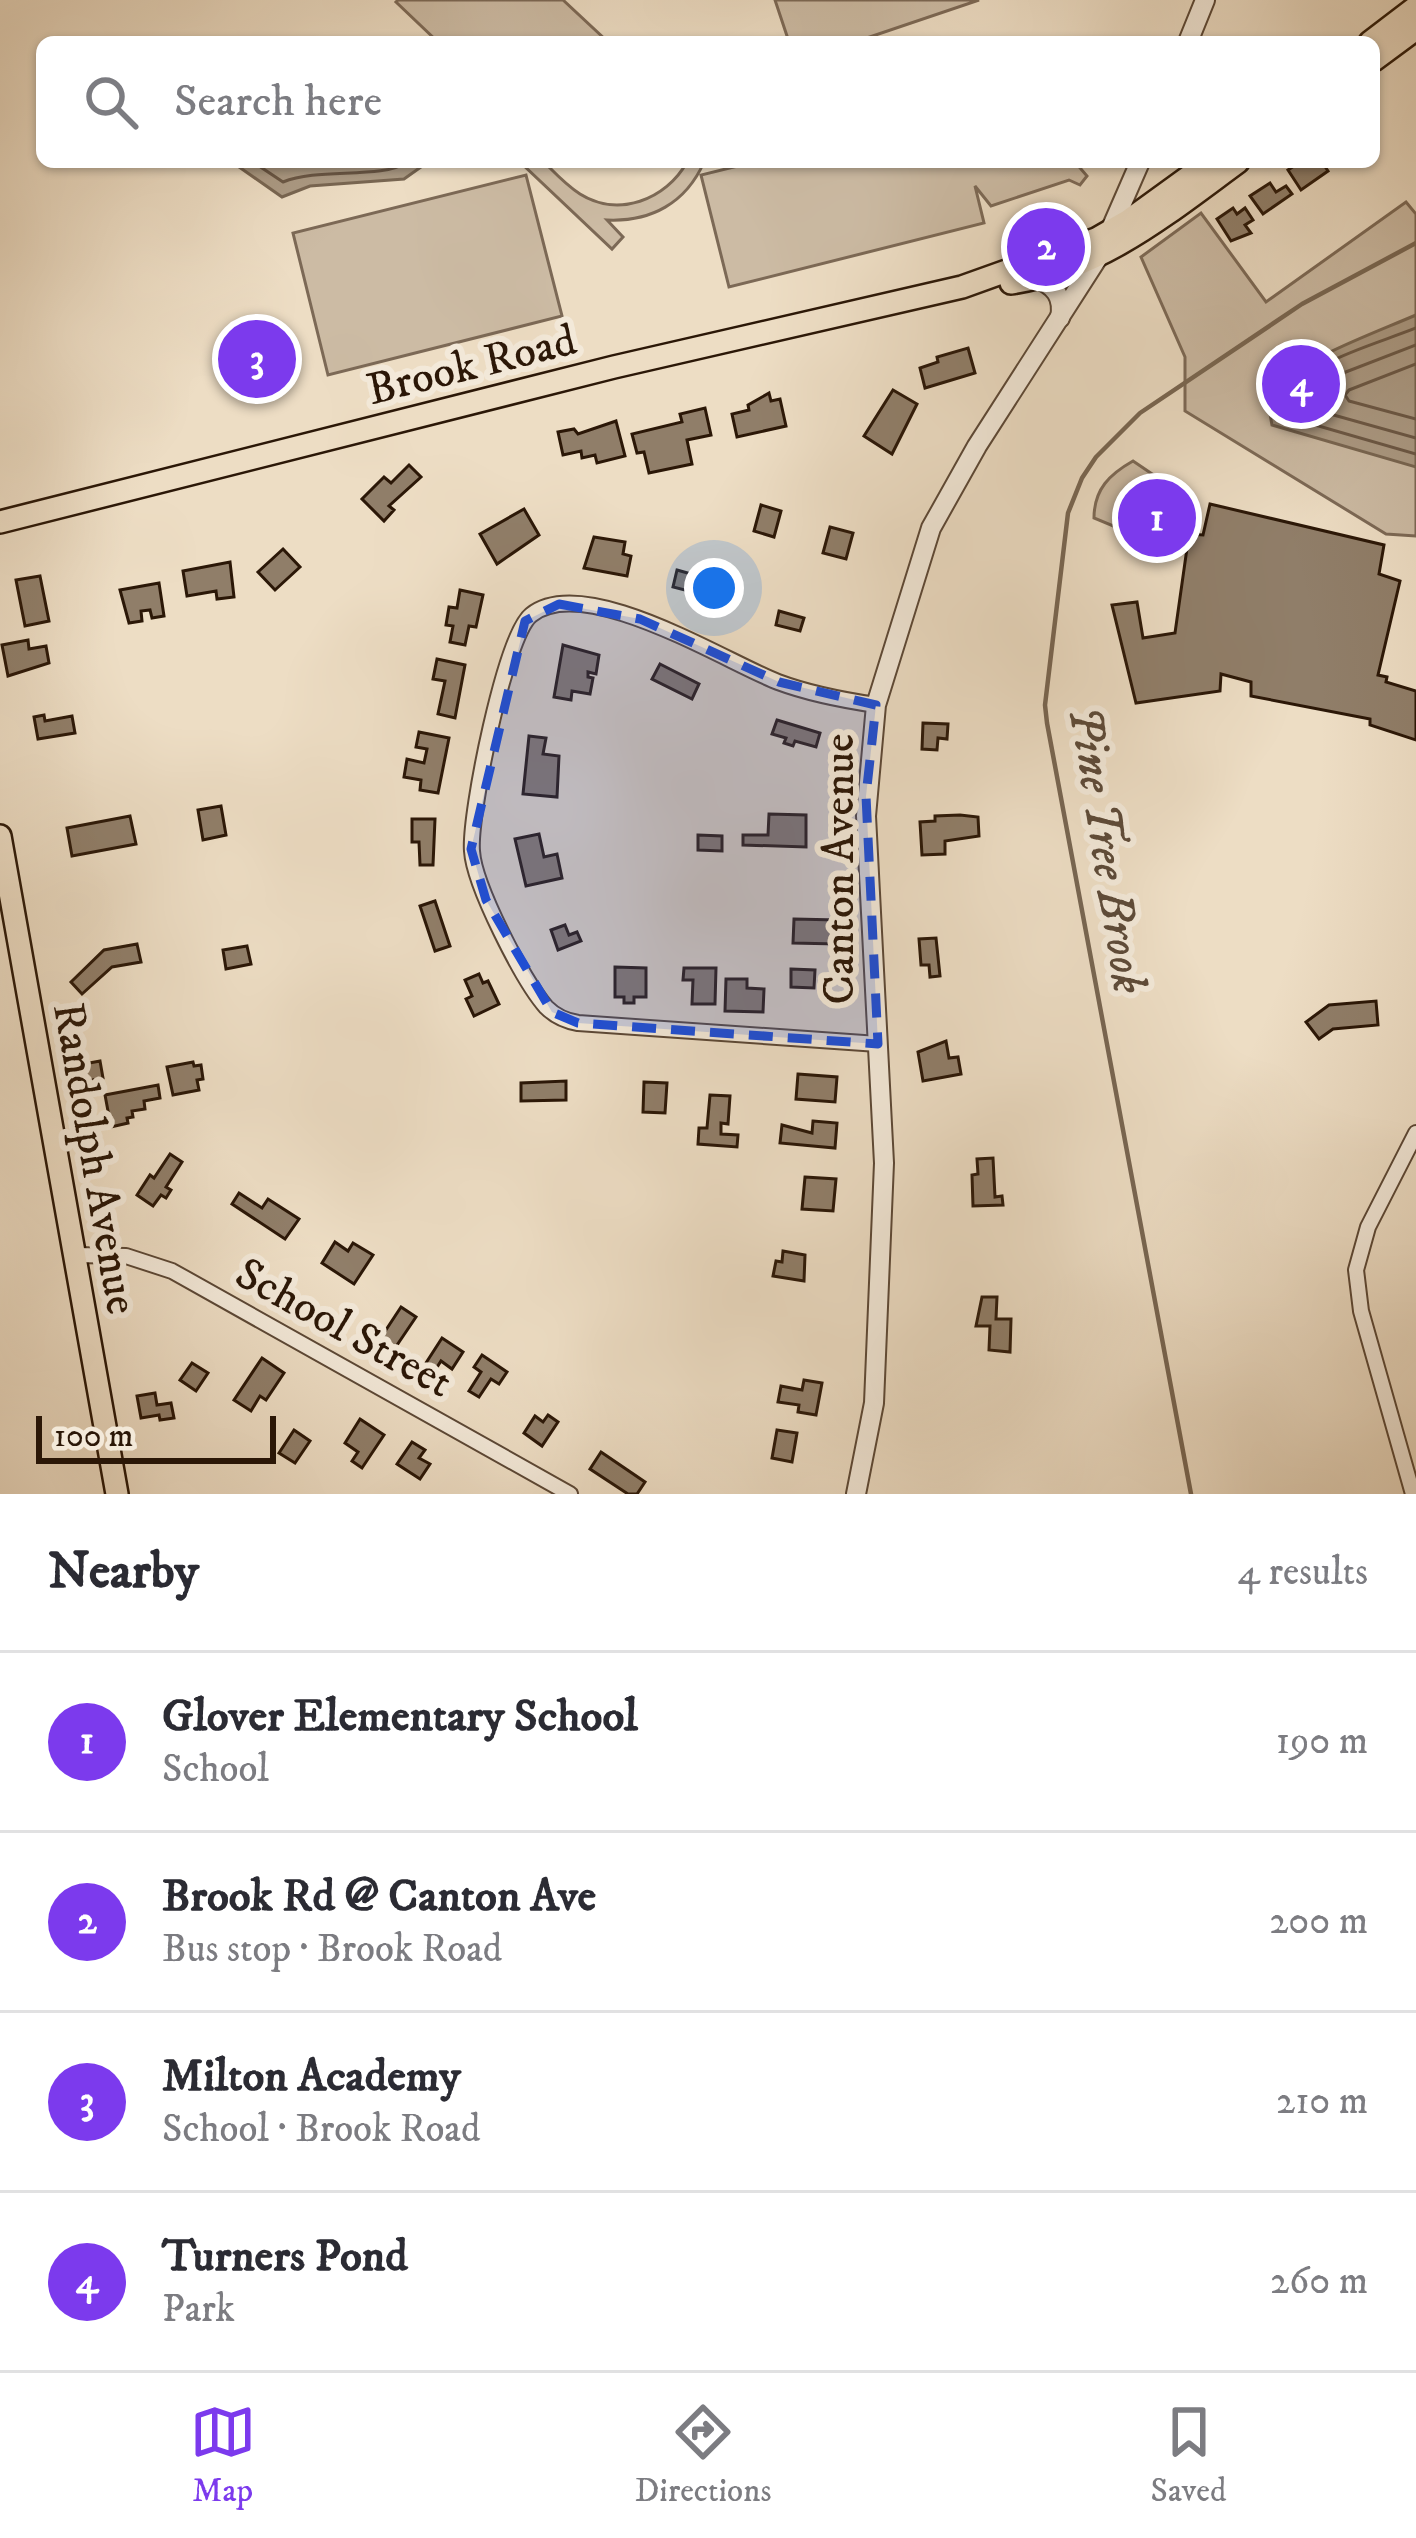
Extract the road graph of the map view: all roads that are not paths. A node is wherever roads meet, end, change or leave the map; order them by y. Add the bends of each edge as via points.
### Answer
1 (1205, 0) edge
2 (1410, 15) edge
3 (1190, 36) edge
4 (1379, 36) edge
5 (1380, 52) edge
6 (1138, 168) edge
7 (1201, 168) edge
8 (1230, 168) edge
9 (1112, 231) junction
10 (1099, 256) junction
11 (1035, 278) junction
12 (962, 287) junction
13 (1060, 318) junction
14 (0, 523) edge
15 (876, 705) junction
16 (0, 836) edge
17 (878, 1044) junction
18 (1416, 1133) edge
19 (75, 1255) junction
20 (117, 1494) edge
21 (570, 1494) edge
22 (856, 1494) edge
23 (1413, 1494) edge

1 - 3 street
2 - 4 main road
2 - 5 main road
6 - 9 street, Canton Avenue
7 - 9 main road, Brook Road
8 - 10 main road, Brook Road
9 - 10 street, Canton Avenue
9 - 12 main road, Brook Road
10 - 11 main road, Brook Road
10 - 13 street, Canton Avenue
11 - 12 main road, Brook Road
11 - 13 street via 1059,295
12 - 14 main road, Brook Road
13 - 15 street, Canton Avenue via 932,528
15 - 17 street, Canton Avenue via 866,816
15 - 17 street via 779,682 640,619 572,604 540,609 518,630 511,651 471,849 486,900 539,997 560,1017
16 - 19 main road, Randolph Avenue
17 - 22 street, Canton Avenue via 884,1162 877,1358
18 - 23 street via 1367,1227 1356,1270 1360,1311
19 - 20 main road, Randolph Avenue
19 - 21 street, School Street via 126,1256 185,1278

